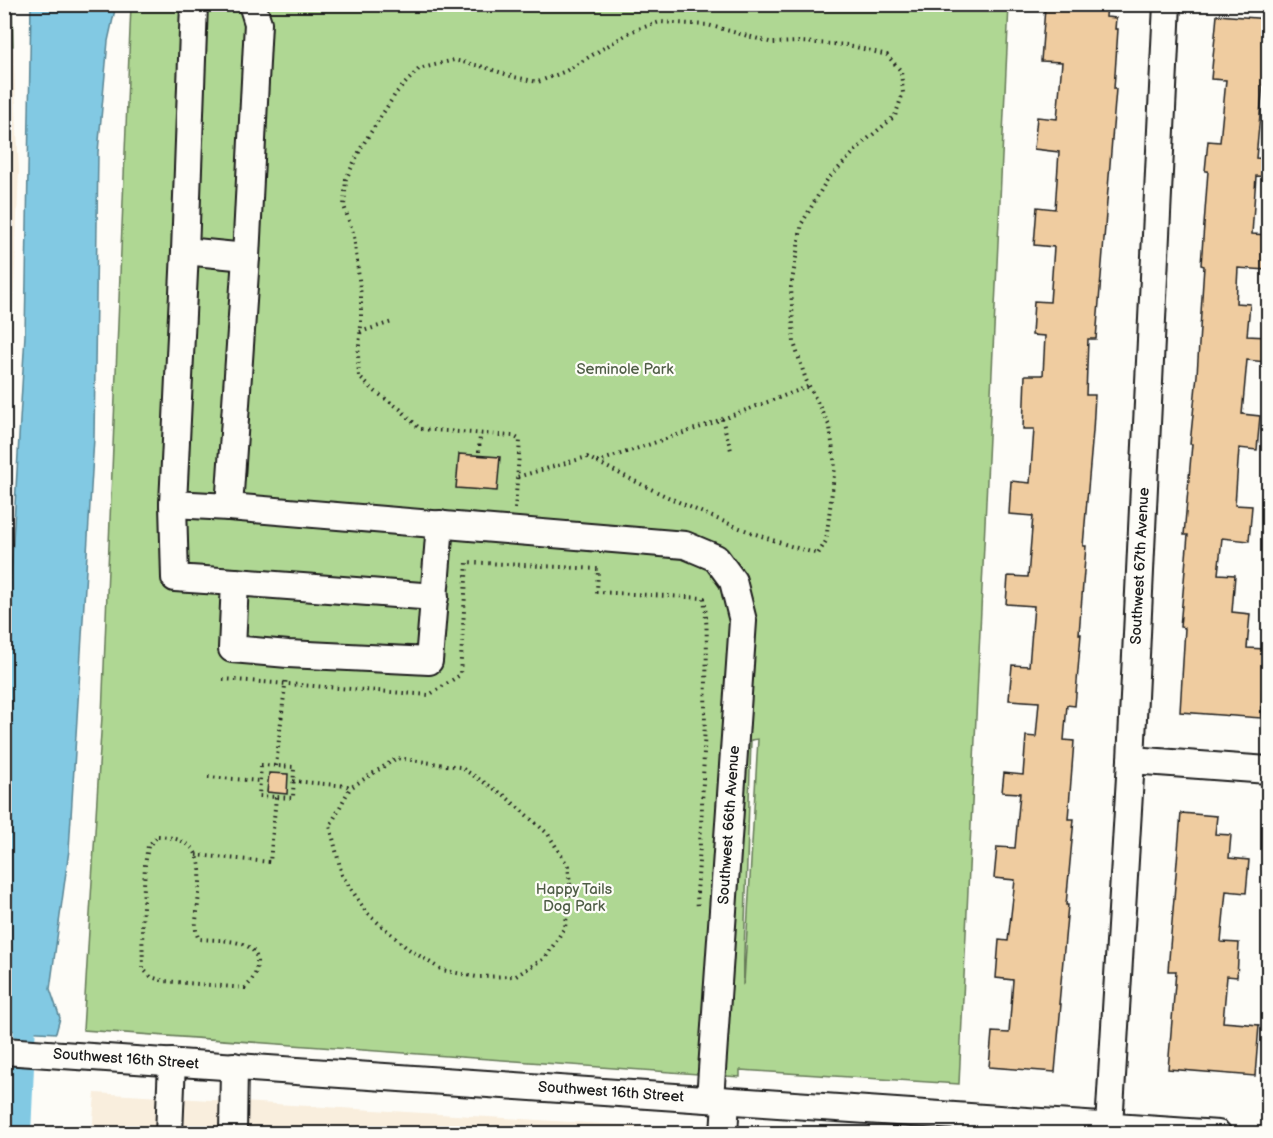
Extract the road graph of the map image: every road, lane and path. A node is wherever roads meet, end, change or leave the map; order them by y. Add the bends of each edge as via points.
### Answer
1 (194, 4) edge
2 (252, 4) edge
3 (1167, 4) edge
4 (185, 251) junction
5 (246, 257) junction
6 (392, 322) dead end
7 (360, 332) junction
8 (810, 386) junction
9 (723, 419) junction
10 (480, 434) junction
11 (731, 450) dead end
12 (479, 452) dead end
13 (597, 462) junction
14 (517, 477) junction
15 (173, 504) junction
16 (229, 507) junction
17 (440, 524) junction
18 (513, 530) junction
19 (598, 569) dead end
20 (235, 582) junction
21 (435, 597) junction
22 (288, 654) junction
23 (1131, 760) junction
24 (276, 766) junction
25 (1269, 770) edge
26 (208, 777) dead end
27 (260, 781) junction
28 (293, 781) junction
29 (350, 788) junction
30 (276, 797) junction
31 (196, 855) junction
32 (698, 913) dead end
33 (4, 1051) edge
34 (172, 1062) junction
35 (234, 1066) junction
36 (718, 1100) junction
37 (1109, 1126) junction
38 (169, 1134) edge
39 (233, 1134) edge
40 (724, 1134) edge
41 (1218, 1134) edge

1 - 4 street
2 - 5 street via 258,23
3 - 23 street, Southwest 67th Avenue
4 - 5 street
4 - 15 street
5 - 16 street
6 - 7 path
7 - 8 path via 361,296 354,236 344,206 346,179 396,93 419,69 454,60 538,82 566,71 632,31 660,22 708,25 772,43 848,45 887,55 901,71 903,93 895,117 827,180 802,223 791,287 794,343
7 - 10 path via 359,377 376,392 400,408 420,429
8 - 9 path
8 - 13 path via 830,427 835,467 826,541 818,554 749,532
9 - 11 path
9 - 13 path
10 - 12 path
10 - 14 path via 520,440
13 - 14 path via 587,458
14 - 18 path
15 - 16 street
15 - 20 street via 175,579
16 - 17 street
17 - 18 street
17 - 21 street
18 - 36 street, Southwest 66th Avenue via 685,545 716,558 733,582 743,621
19 - 32 path via 597,592 704,598 704,795
20 - 21 street
20 - 22 street via 232,649
21 - 22 street via 429,661
22 - 24 path
23 - 25 street
23 - 37 street, Southwest 67th Avenue
24 - 27 path via 261,765
24 - 28 path via 294,767
26 - 27 path
27 - 30 path via 259,796
28 - 29 path
28 - 30 path via 292,798
29 - 29 path via 330,826 342,875 366,912 407,948 442,970 477,977 516,976 546,957 565,927 572,893 568,866 548,834 504,795 460,767 397,758
30 - 31 path via 270,862
31 - 31 path via 191,847 174,837 158,836 148,846 143,969 164,981 245,988 254,980 254,950 244,943 199,939 196,933 200,862
33 - 34 street, Southwest 16th Street
34 - 35 street, Southwest 16th Street
34 - 38 street
35 - 36 street, Southwest 16th Street
35 - 39 street
36 - 37 street, Southwest 16th Street
36 - 40 street, Southwest 66th Avenue
37 - 41 street, Southwest 16th Street

